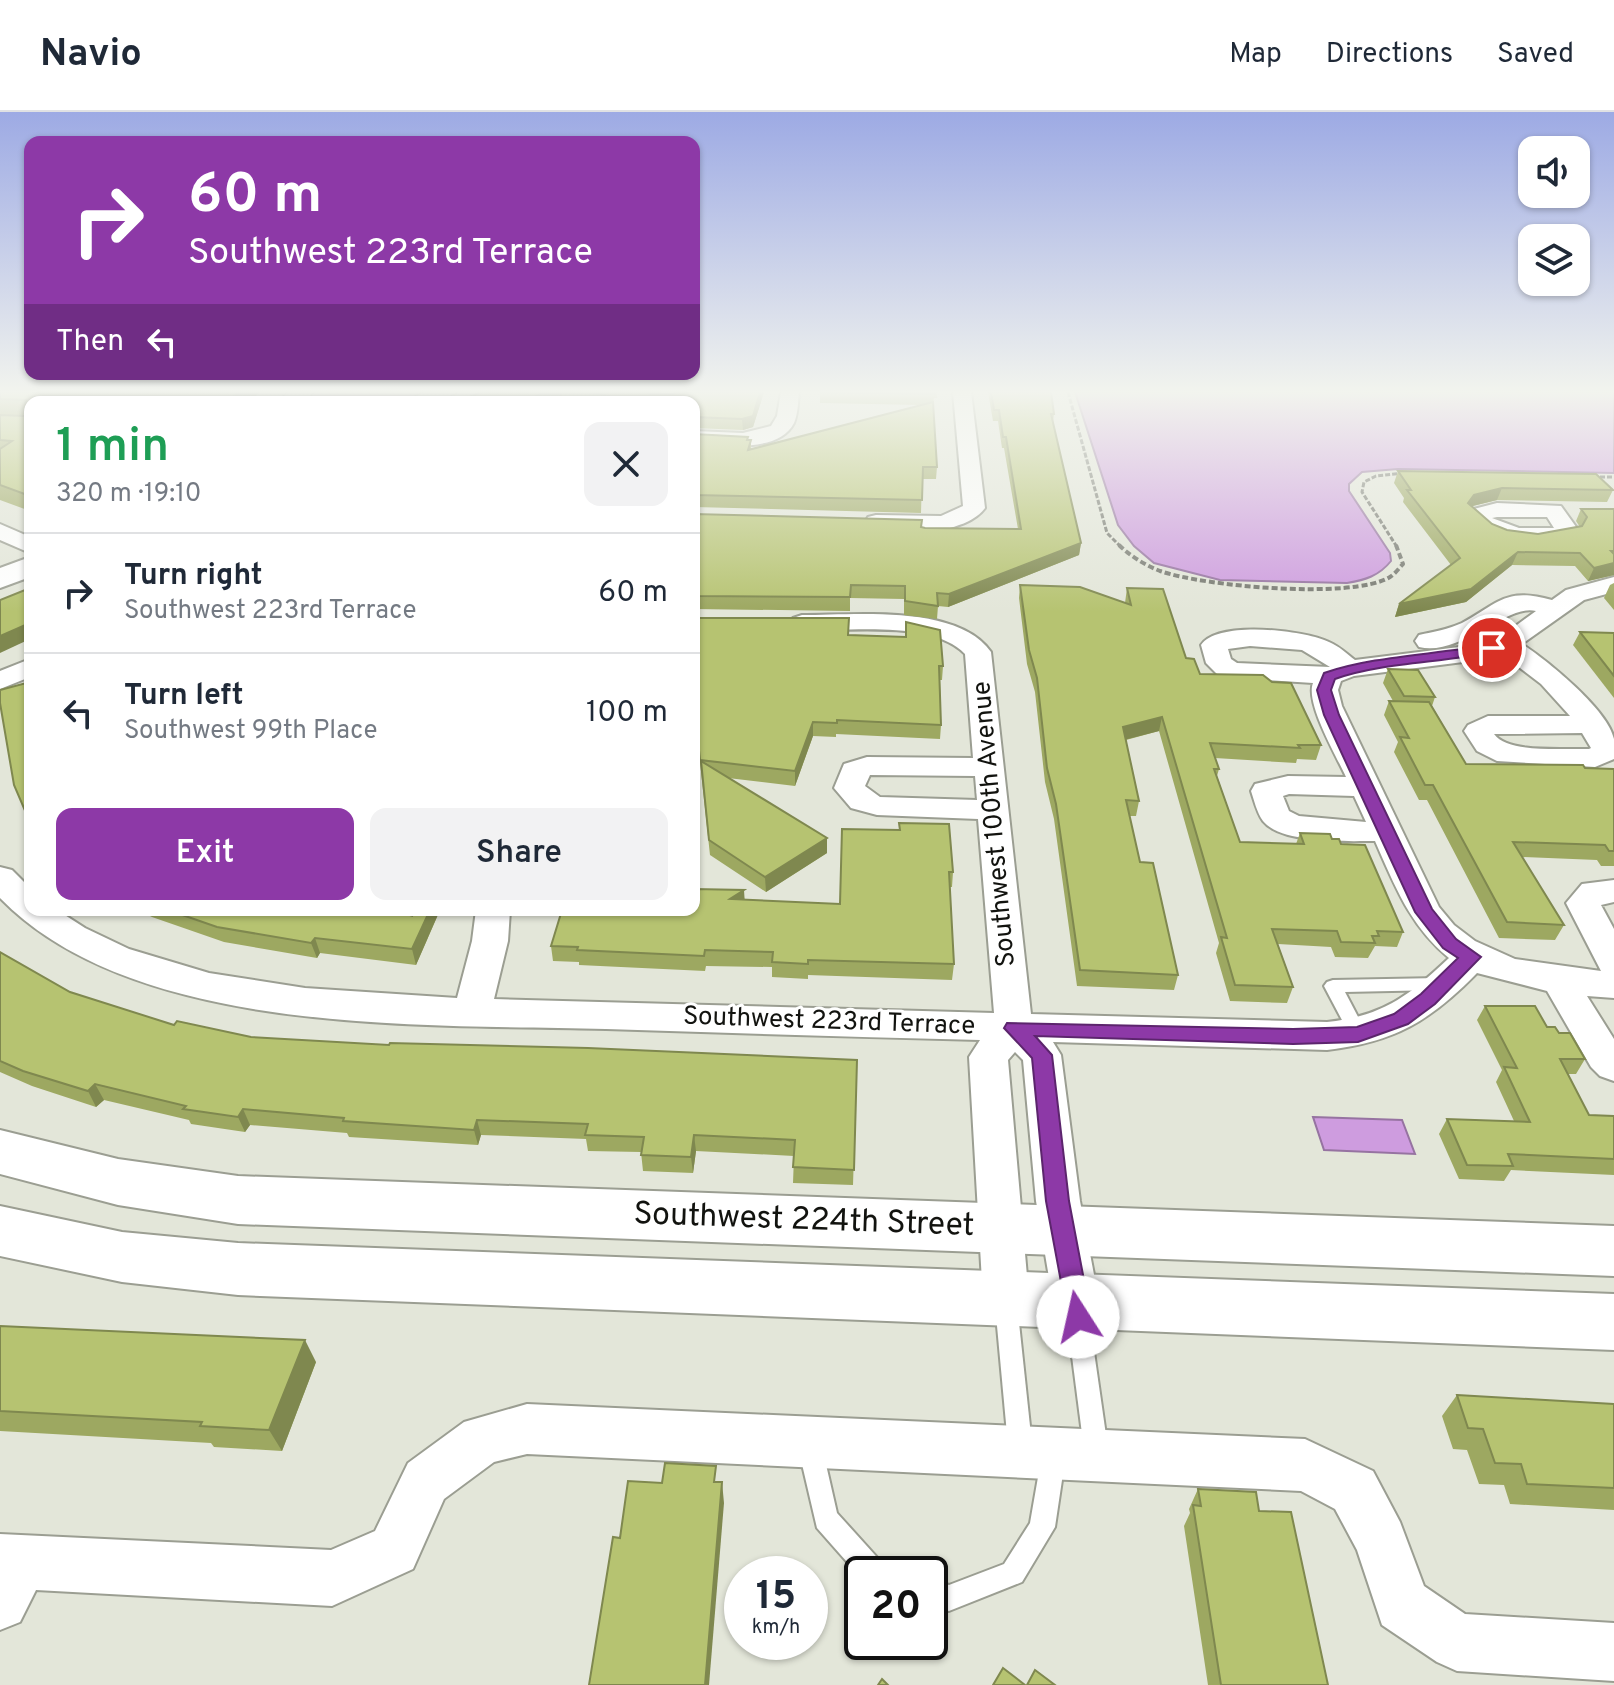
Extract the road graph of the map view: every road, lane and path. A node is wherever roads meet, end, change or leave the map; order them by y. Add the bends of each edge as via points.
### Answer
1 (971, 465) edge
2 (1088, 465) edge
3 (1405, 473) edge
4 (1584, 476) edge
5 (1614, 477) edge
6 (1553, 511) dead end
7 (1578, 511) edge
8 (858, 521) edge
9 (0, 531) edge
10 (24, 543) edge
11 (24, 569) edge
12 (0, 579) edge
13 (1614, 584) edge
14 (1555, 609) junction
15 (782, 622) edge
16 (1504, 644) junction
17 (1395, 664) junction
18 (24, 670) edge
19 (0, 681) edge
20 (1592, 724) dead end
21 (989, 767) junction
22 (1366, 787) junction
23 (995, 810) junction
24 (1386, 832) junction
25 (0, 878) edge
26 (1614, 891) edge
27 (24, 902) edge
28 (42, 916) edge
29 (492, 916) edge
30 (1471, 957) junction
31 (1614, 963) edge
32 (1558, 979) junction
33 (1444, 984) junction
34 (1614, 985) edge
35 (472, 1012) junction
36 (1014, 1028) junction
37 (1358, 1034) junction
38 (1614, 1066) edge
39 (0, 1152) edge
40 (999, 1228) junction
41 (0, 1231) edge
42 (1063, 1231) junction
43 (1614, 1251) edge
44 (1006, 1299) junction
45 (1076, 1301) junction
46 (1614, 1322) edge
47 (809, 1442) junction
48 (1057, 1453) junction
49 (859, 1556) edge
50 (7, 1575) edge
51 (948, 1598) edge
52 (1614, 1652) edge

1 - 8 street via 976,505 962,517 930,523
2 - 3 path via 1107,533 1128,554 1157,570 1196,581 1327,589 1391,577 1403,564 1362,492 1364,482 1376,476
4 - 5 path
6 - 7 street
9 - 10 street
11 - 12 street
13 - 14 street via 1586,590
14 - 16 street
14 - 17 street via 1527,601 1512,603 1459,633 1387,646
15 - 21 street, Southwest 100th Avenue via 919,626 971,641 980,659
16 - 17 street
16 - 20 street via 1550,674
17 - 22 street via 1339,673 1324,697
18 - 19 street
21 - 23 street, Southwest 100th Avenue
21 - 23 street via 867,766 855,770 849,788 877,806
22 - 24 street
22 - 24 street via 1288,785 1266,791 1276,817 1290,824
23 - 36 street, Southwest 100th Avenue
24 - 30 street via 1424,912 1450,943
25 - 27 street, Southwest 223rd Terrace
26 - 31 street via 1594,892 1583,903
28 - 35 street, Southwest 223rd Terrace via 83,943 179,979 325,1004
29 - 35 street
30 - 32 street via 1498,968
30 - 33 street, Southwest 223rd Terrace
32 - 34 street
32 - 38 street
33 - 37 street, Southwest 223rd Terrace via 1401,1019
33 - 37 lane via 1333,986
35 - 36 street, Southwest 223rd Terrace
36 - 37 street, Southwest 223rd Terrace
36 - 40 street via 988,1057
36 - 42 street via 1042,1055
39 - 40 street, Southwest 224th Street via 136,1187 238,1200
40 - 42 street, Southwest 224th Street
40 - 44 street
41 - 44 street via 122,1257 225,1268
42 - 43 street, Southwest 224th Street
42 - 45 street
44 - 45 street
44 - 48 lane
45 - 46 street
45 - 48 lane
47 - 48 street
47 - 49 lane via 826,1519
47 - 50 street via 527,1429 482,1440 426,1481 394,1550 332,1578
48 - 51 lane via 1042,1527 1013,1573
48 - 52 street via 1305,1465 1354,1490 1381,1541 1402,1605 1457,1642

